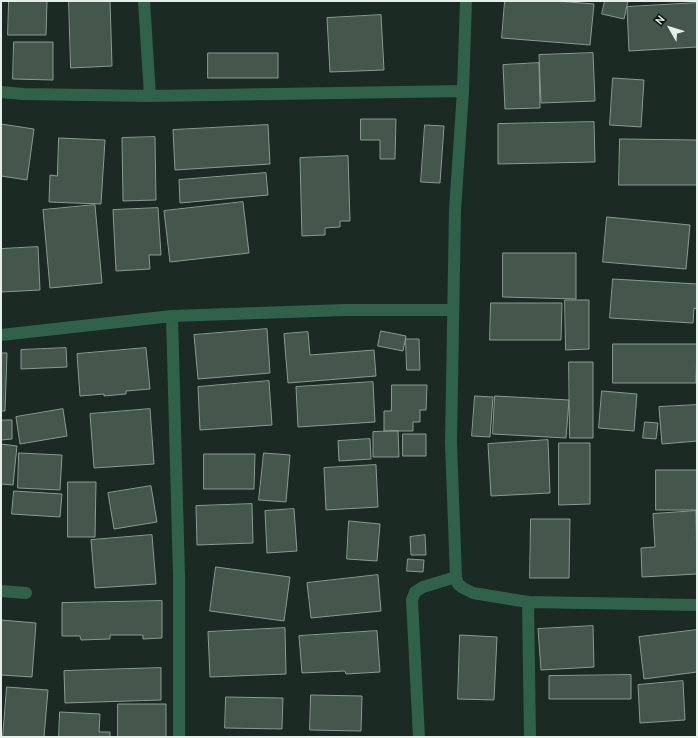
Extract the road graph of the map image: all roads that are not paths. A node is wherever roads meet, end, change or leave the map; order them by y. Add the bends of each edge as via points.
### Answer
1 (144, 1) edge
2 (466, 1) edge
3 (463, 91) junction
4 (1, 92) edge
5 (150, 96) junction
6 (453, 310) junction
7 (172, 316) junction
8 (1, 335) edge
9 (456, 577) junction
10 (1, 592) edge
11 (26, 593) dead end
12 (528, 602) junction
13 (697, 605) edge
14 (179, 737) edge
15 (419, 737) edge
16 (530, 737) edge

1 - 5 street
2 - 3 street
3 - 5 street
3 - 6 street via 455,210
4 - 5 street
6 - 7 street via 345,310
6 - 9 street via 451,443
7 - 8 street
7 - 14 street via 179,576
9 - 12 street via 458,584 473,593
9 - 15 street via 423,587 415,592 412,600
10 - 11 street
12 - 13 street
12 - 16 street

